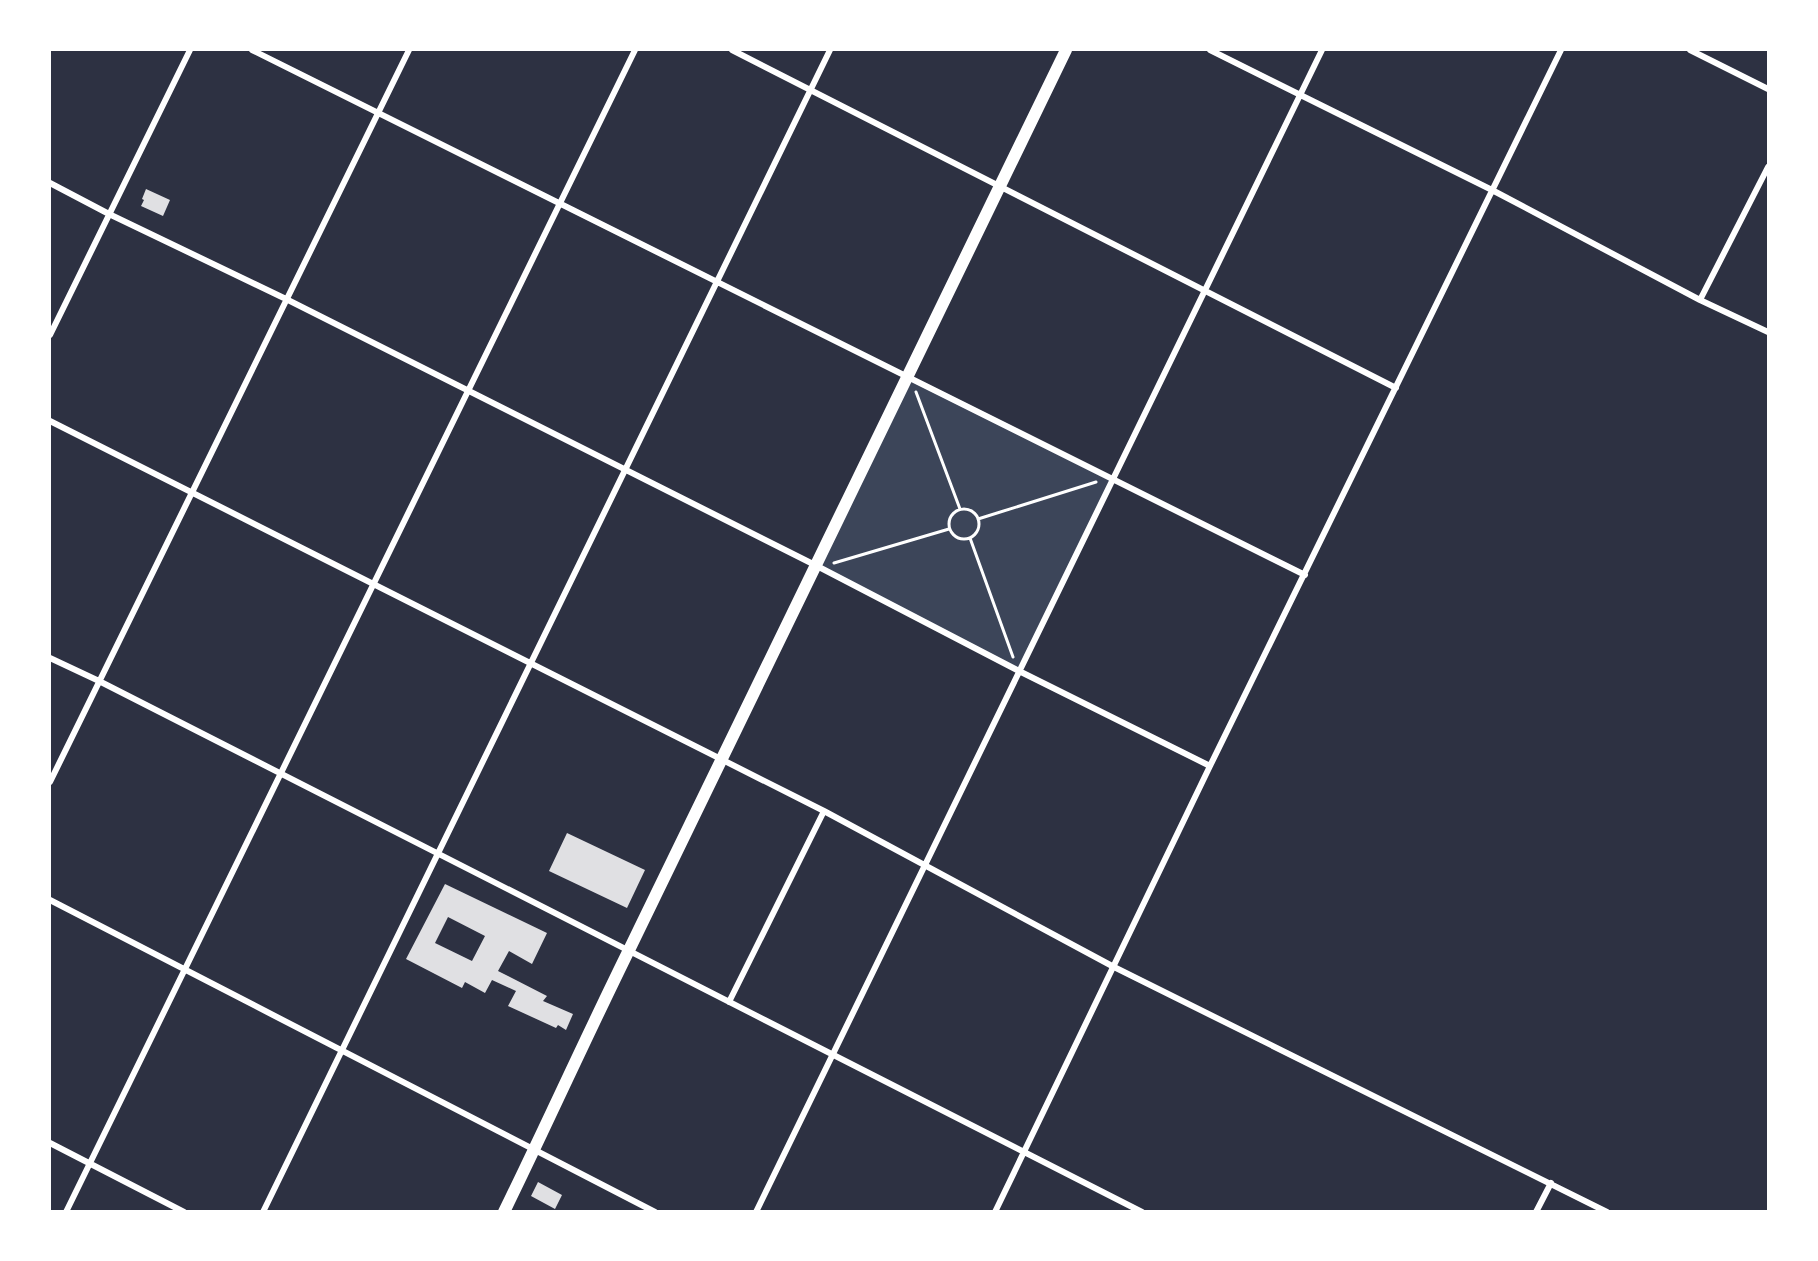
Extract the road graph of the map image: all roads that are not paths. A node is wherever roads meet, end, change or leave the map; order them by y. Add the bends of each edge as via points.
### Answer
1 (190, 50) edge
2 (252, 50) edge
3 (409, 50) edge
4 (634, 50) edge
5 (732, 50) edge
6 (830, 50) edge
7 (1066, 50) edge
8 (1210, 50) edge
9 (1322, 50) edge
10 (1561, 50) edge
11 (1690, 50) edge
12 (810, 89) junction
13 (1768, 89) edge
14 (1300, 94) junction
15 (378, 112) junction
16 (1768, 167) edge
17 (50, 183) edge
18 (1000, 185) junction
19 (1492, 190) junction
20 (560, 203) junction
21 (109, 214) junction
22 (717, 281) junction
23 (1205, 290) junction
24 (286, 299) junction
25 (1700, 300) junction
26 (1768, 332) edge
27 (50, 335) edge
28 (906, 376) junction
29 (1396, 388) junction
30 (468, 390) junction
31 (50, 421) edge
32 (625, 469) junction
33 (1113, 478) junction
34 (191, 492) junction
35 (823, 565) junction
36 (1305, 575) junction
37 (373, 584) junction
38 (50, 658) edge
39 (531, 663) junction
40 (1019, 671) junction
41 (99, 681) junction
42 (723, 760) junction
43 (1210, 766) junction
44 (280, 774) junction
45 (50, 782) edge
46 (824, 811) junction
47 (438, 853) junction
48 (926, 864) junction
49 (50, 900) edge
50 (628, 950) junction
51 (1113, 967) junction
52 (185, 969) junction
53 (729, 1002) junction
54 (342, 1050) junction
55 (833, 1054) junction
56 (50, 1143) edge
57 (534, 1150) junction
58 (1024, 1151) junction
59 (90, 1164) junction
60 (1551, 1183) junction
61 (66, 1212) edge
62 (184, 1212) edge
63 (263, 1212) edge
64 (504, 1212) edge
65 (655, 1212) edge
66 (756, 1212) edge
67 (995, 1212) edge
68 (1142, 1212) edge
69 (1536, 1212) edge
70 (1607, 1212) edge

1 - 21 street
2 - 15 street
3 - 15 street
4 - 20 street
5 - 12 street
6 - 12 street
7 - 18 main road
8 - 14 street
9 - 14 street
10 - 19 street
11 - 13 street
12 - 18 street
12 - 22 street
14 - 19 street
14 - 23 street
15 - 20 street
15 - 24 street
16 - 25 street
17 - 21 street
18 - 23 street
18 - 28 main road
19 - 25 street
19 - 29 street
20 - 22 street
20 - 30 street
21 - 24 street
21 - 27 street
22 - 28 street
22 - 32 street
23 - 29 street
23 - 33 street
24 - 30 street
24 - 34 street
25 - 26 street
28 - 33 street
28 - 35 main road
29 - 36 street
30 - 32 street
30 - 37 street
31 - 34 street
32 - 35 street
32 - 39 street
33 - 36 street
33 - 40 street
34 - 37 street
34 - 41 street
35 - 40 street
35 - 42 main road
36 - 43 street
37 - 39 street
37 - 44 street
38 - 41 street
39 - 42 street
39 - 47 street
40 - 43 street
40 - 48 street
41 - 44 street
41 - 45 street
42 - 46 street
42 - 50 main road
43 - 51 street
44 - 47 street
44 - 52 street
46 - 48 street
46 - 53 street
47 - 50 street
47 - 54 street
48 - 51 street
48 - 55 street
49 - 52 street
50 - 53 street
50 - 57 main road
51 - 58 street
51 - 60 street
52 - 54 street
52 - 59 street
53 - 55 street
54 - 57 street
54 - 63 street
55 - 58 street
55 - 66 street
56 - 59 street
57 - 64 main road
57 - 65 street
58 - 67 street
58 - 68 street
59 - 61 street
59 - 62 street
60 - 69 street
60 - 70 street

